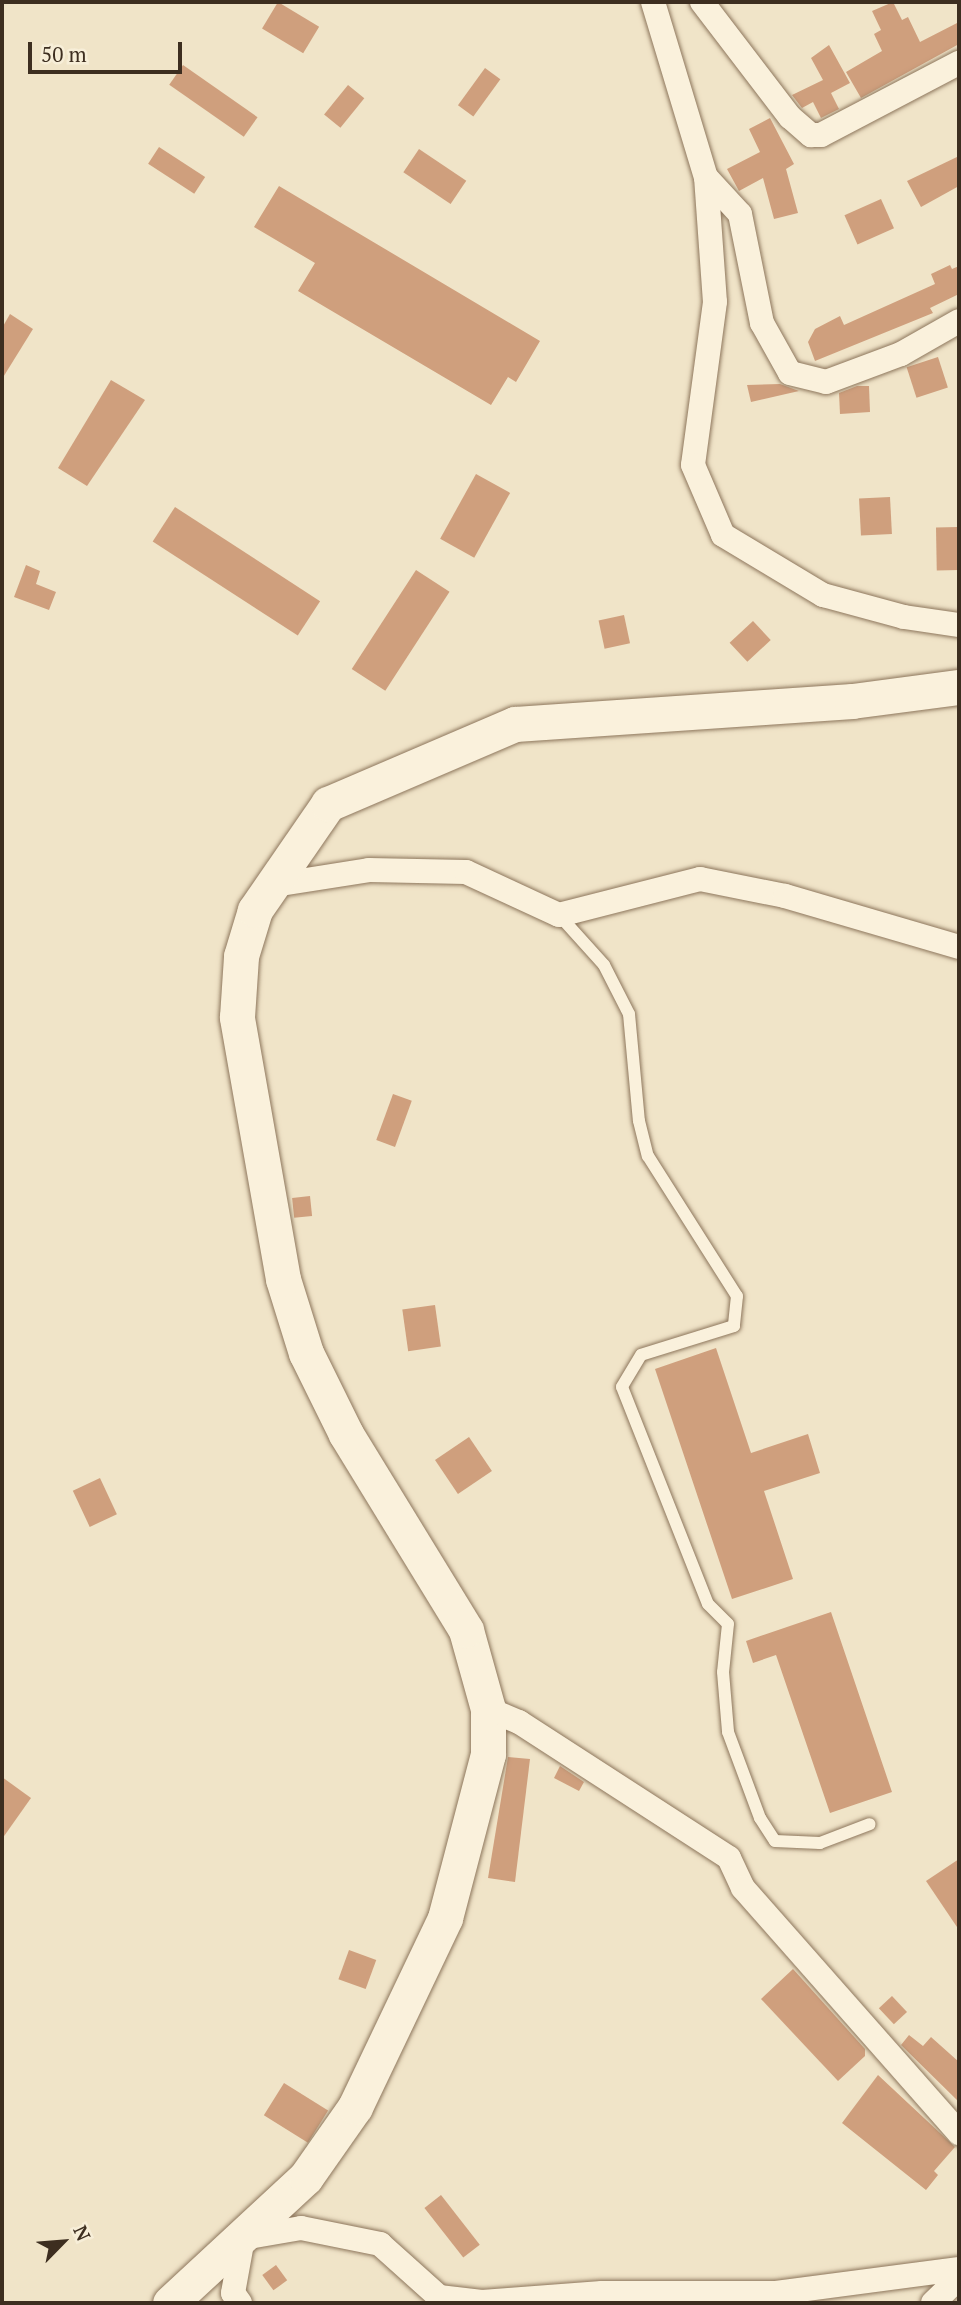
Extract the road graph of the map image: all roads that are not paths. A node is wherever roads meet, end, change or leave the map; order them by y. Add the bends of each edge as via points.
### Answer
1 (653, 2) edge
2 (702, 2) edge
3 (959, 63) edge
4 (706, 177) junction
5 (959, 320) edge
6 (959, 625) edge
7 (959, 688) edge
8 (268, 886) junction
9 (559, 915) junction
10 (959, 947) edge
11 (488, 1709) junction
12 (870, 1824) dead end
13 (959, 2133) edge
14 (243, 2238) junction
15 (959, 2269) edge
16 (959, 2278) edge
17 (237, 2298) edge
18 (442, 2300) edge
19 (170, 2303) edge
20 (933, 2303) edge

1 - 4 street
2 - 3 street via 790,117 811,135 821,135
4 - 5 street via 740,214 762,323 790,373 826,382 901,354
4 - 6 street via 715,302 693,464 723,536 822,595 904,617
7 - 8 street via 852,701 515,724 328,804
8 - 9 street via 369,870 466,872
8 - 11 street via 247,930 237,1017 283,1279 306,1353 346,1434 466,1630
9 - 10 street via 700,879 785,896
9 - 12 lane via 604,965 629,1014 639,1121 648,1156 737,1296 734,1326 641,1355 622,1387 708,1604 727,1624 723,1672 728,1732 760,1818 775,1841 820,1843
11 - 13 street via 519,1723 729,1858 743,1888
11 - 14 street via 488,1754 445,1917 373,2075 306,2177
14 - 17 street
14 - 18 street via 301,2228 380,2244
14 - 19 street
15 - 18 street via 776,2293 602,2293 482,2302
16 - 20 street

